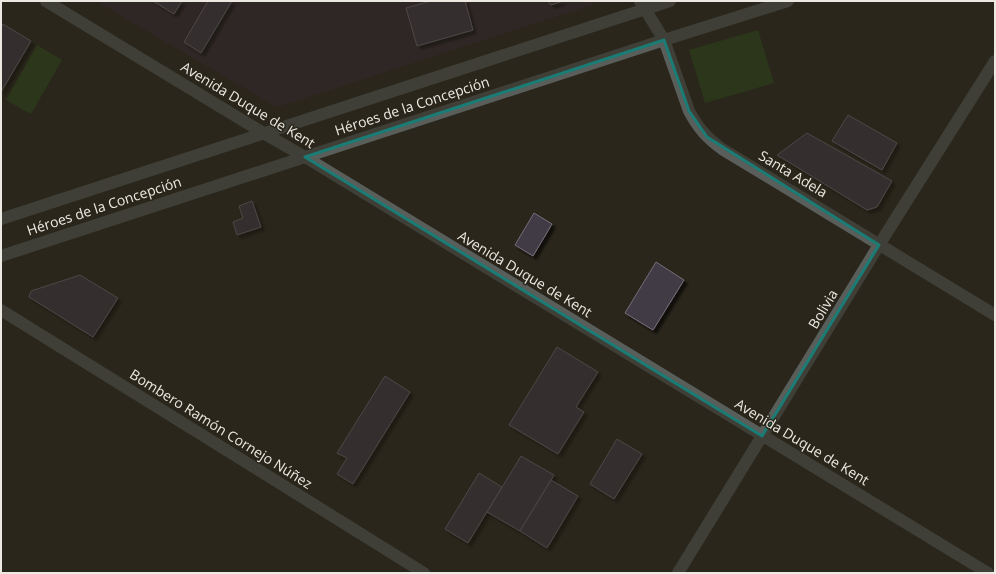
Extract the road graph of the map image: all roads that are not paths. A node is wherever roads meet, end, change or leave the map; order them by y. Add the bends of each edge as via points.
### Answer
1 (46, 1) edge
2 (670, 1) edge
3 (788, 1) edge
4 (643, 5) edge
5 (664, 40) junction
6 (995, 61) edge
7 (265, 134) junction
8 (305, 156) junction
9 (1, 219) edge
10 (879, 244) junction
11 (1, 256) edge
12 (1, 310) edge
13 (995, 315) edge
14 (762, 436) junction
15 (424, 573) edge
16 (678, 573) edge
17 (988, 573) edge

1 - 7 street, Avenida Duque de Kent
2 - 4 street, Héroes de la Concepción
3 - 5 street, Héroes de la Concepción
4 - 5 street, Santa Adela
4 - 7 street, Héroes de la Concepción
5 - 8 street, Héroes de la Concepción
5 - 10 street, Santa Adela via 689,111 707,137 722,149
6 - 10 street, Bolivia
7 - 8 street, Avenida Duque de Kent
7 - 9 street, Héroes de la Concepción
8 - 11 street, Héroes de la Concepción
8 - 14 street, Avenida Duque de Kent
10 - 13 street, Santa Adela
10 - 14 street, Bolivia
12 - 15 street, Bombero Ramón Cornejo Núñez
14 - 16 street, Bolivia
14 - 17 street, Avenida Duque de Kent

